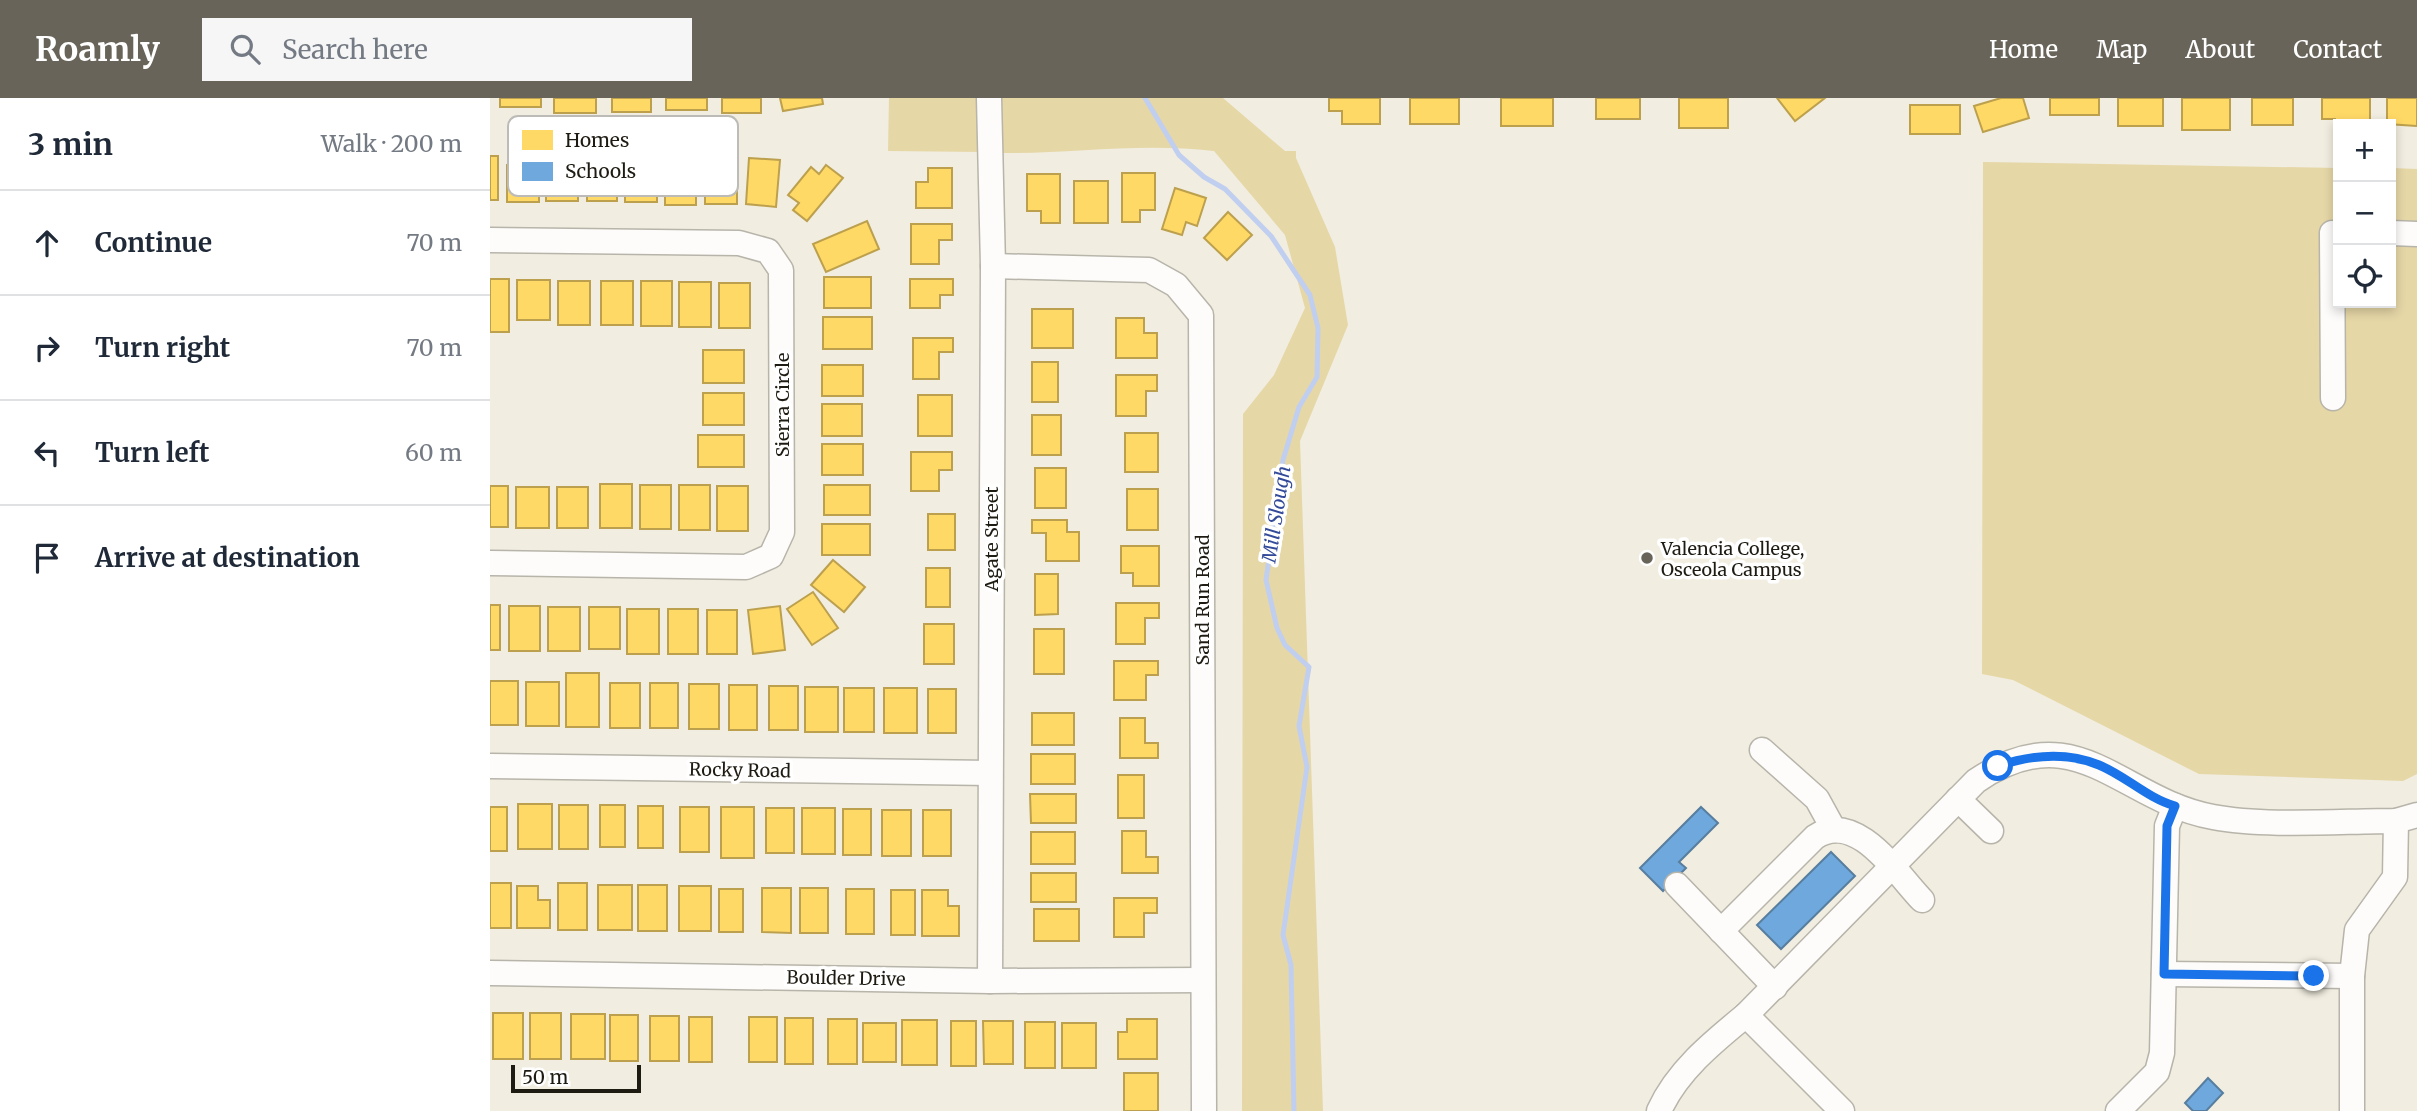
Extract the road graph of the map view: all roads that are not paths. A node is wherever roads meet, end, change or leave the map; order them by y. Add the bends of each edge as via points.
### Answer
1 (989, 98) edge
2 (2333, 233) edge
3 (2396, 233) edge
4 (2417, 234) edge
5 (490, 240) edge
6 (993, 266) junction
7 (2333, 398) dead end
8 (490, 563) edge
9 (1762, 750) dead end
10 (490, 766) edge
11 (990, 774) junction
12 (1958, 799) junction
13 (2175, 806) junction
14 (2406, 818) edge
15 (1835, 830) junction
16 (1991, 831) dead end
17 (1891, 868) junction
18 (1677, 886) dead end
19 (1922, 900) dead end
20 (1721, 931) junction
21 (490, 973) edge
22 (2164, 974) junction
23 (2352, 976) junction
24 (1203, 980) junction
25 (990, 981) junction
26 (1774, 987) junction
27 (1745, 1014) junction
28 (1204, 1111) edge
29 (1659, 1111) edge
30 (1842, 1111) edge
31 (2118, 1111) edge
32 (2352, 1111) edge

1 - 6 street, Agate Street
2 - 7 street
3 - 4 street
5 - 8 street, Sierra Circle via 739,243 768,251 781,271 782,532 771,556 746,568
6 - 11 street, Agate Street
6 - 24 street, Sand Run Road via 1149,271 1176,285 1201,315
9 - 15 street via 1817,799
10 - 11 street, Rocky Road
11 - 25 street, Agate Street
12 - 13 street via 1998,766 2027,757 2058,755 2099,765
12 - 16 street
12 - 17 street
13 - 14 street via 2248,820
13 - 22 street via 2167,826
14 - 23 street via 2395,877 2357,930
15 - 17 street via 1850,831 1867,842
15 - 20 street via 1815,837
17 - 19 street
17 - 26 street
18 - 20 street
20 - 26 street
21 - 25 street, Boulder Drive
22 - 23 street
22 - 31 street via 2162,1053 2157,1072
23 - 32 street
24 - 25 street, Boulder Drive
24 - 28 street, Sand Run Road
26 - 27 street
27 - 29 street via 1706,1048 1668,1092
27 - 30 street

